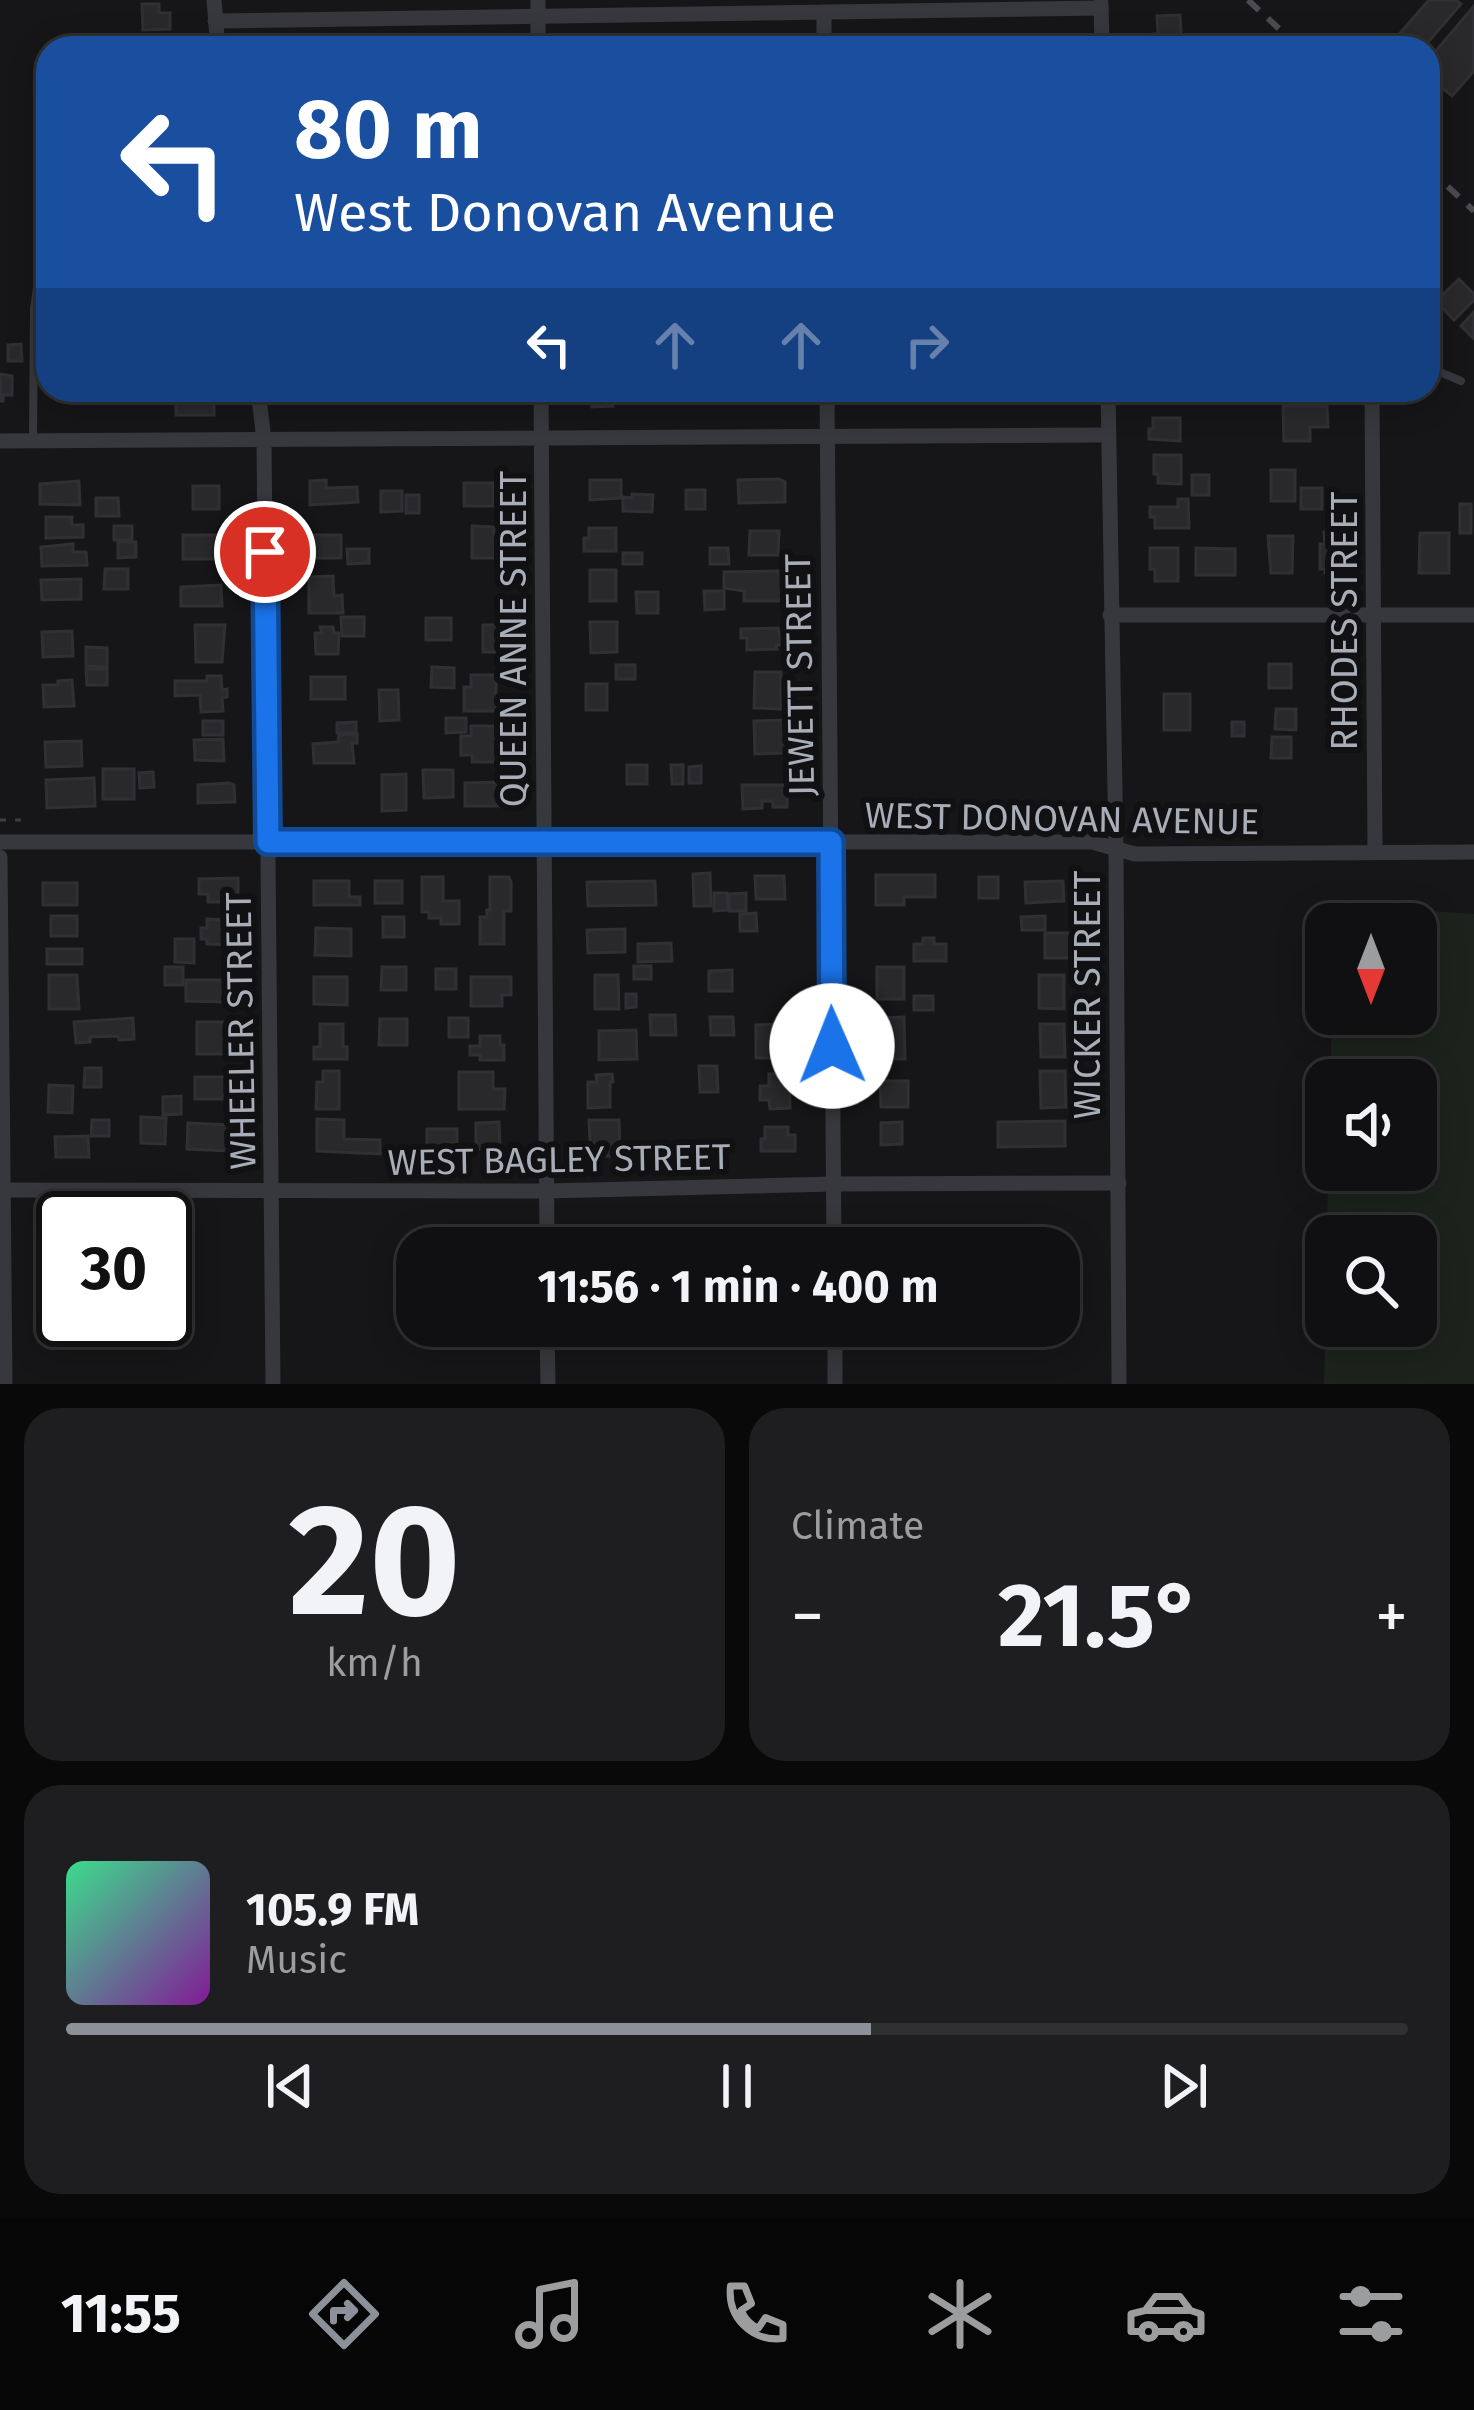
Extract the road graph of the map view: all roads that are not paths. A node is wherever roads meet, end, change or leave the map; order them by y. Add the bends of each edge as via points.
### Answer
1 (214, 0) edge
2 (1101, 4) edge
3 (538, 8) edge
4 (824, 12) junction
5 (214, 21) junction
6 (216, 36) edge
7 (824, 36) edge
8 (1102, 36) edge
9 (36, 295) edge
10 (1440, 372) edge
11 (1461, 381) dead end
12 (259, 402) edge
13 (541, 402) edge
14 (827, 402) edge
15 (1108, 402) edge
16 (1372, 402) edge
17 (1108, 435) junction
18 (827, 436) junction
19 (541, 438) junction
20 (264, 440) junction
21 (0, 441) edge
22 (33, 441) junction
23 (1376, 615) junction
24 (1474, 615) edge
25 (1110, 616) junction
26 (0, 842) edge
27 (268, 842) junction
28 (544, 842) junction
29 (831, 842) junction
30 (1116, 850) junction
31 (1375, 852) junction
32 (1474, 852) edge
33 (0, 856) edge
34 (1119, 1183) junction
35 (834, 1184) junction
36 (2, 1190) edge
37 (547, 1191) junction
38 (272, 1192) junction
39 (547, 1227) edge
40 (834, 1227) edge
41 (548, 1347) edge
42 (835, 1347) edge
43 (4, 1384) edge
44 (273, 1384) edge
45 (548, 1384) edge
46 (835, 1384) edge
47 (1119, 1384) edge

1 - 5 street
2 - 4 street
2 - 8 street
3 - 4 street
3 - 5 street
4 - 7 street
5 - 6 street
9 - 22 lane
10 - 11 lane
12 - 20 street, WHEELER STREET
13 - 19 street, QUEEN ANNE STREET
14 - 18 street, JEWETT STREET
15 - 17 street, WICKER STREET
16 - 23 street, RHODES STREET
17 - 18 street
17 - 25 street, WICKER STREET
18 - 19 street
18 - 29 street, JEWETT STREET
19 - 20 street
19 - 28 street, QUEEN ANNE STREET
20 - 22 street
20 - 27 street, WHEELER STREET
21 - 22 street
23 - 24 street
23 - 25 street
23 - 31 street, RHODES STREET
25 - 30 street, WICKER STREET
26 - 27 street, WEST DONOVAN AVENUE
27 - 28 street, WEST DONOVAN AVENUE
27 - 38 street, WHEELER STREET
28 - 29 street, WEST DONOVAN AVENUE
28 - 37 street, QUEEN ANNE STREET
29 - 30 street, WEST DONOVAN AVENUE via 1092,842
29 - 35 street, JEWETT STREET
30 - 31 street, WEST DONOVAN AVENUE
30 - 34 street, WICKER STREET
31 - 32 street, WEST DONOVAN AVENUE
33 - 36 street
34 - 35 street, WEST BAGLEY STREET
34 - 47 street, WICKER STREET
35 - 37 street, WEST BAGLEY STREET
35 - 40 street, JEWETT STREET
36 - 38 street, WEST BAGLEY STREET
36 - 43 street
37 - 38 street, WEST BAGLEY STREET
37 - 39 street, QUEEN ANNE STREET
38 - 44 street, WHEELER STREET
41 - 45 street
42 - 46 street

